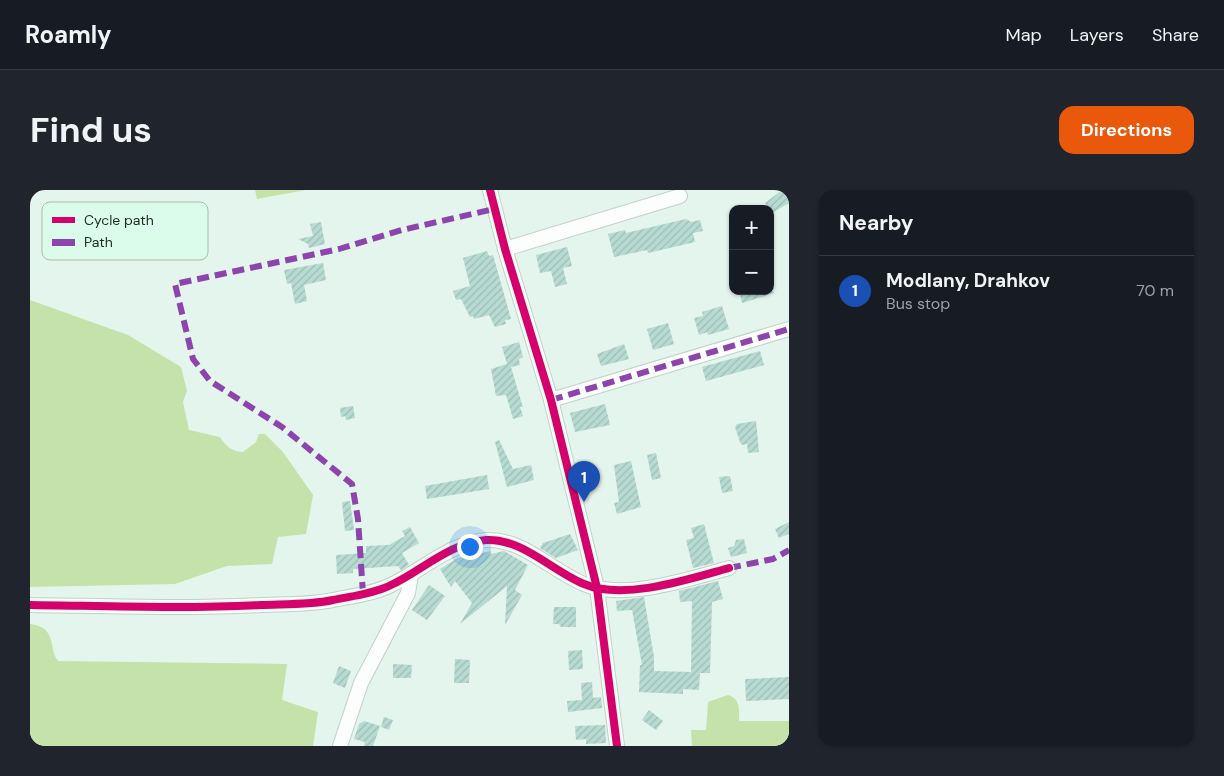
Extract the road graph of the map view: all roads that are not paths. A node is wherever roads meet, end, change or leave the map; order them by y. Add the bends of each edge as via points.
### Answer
1 (490, 190) edge
2 (680, 196) dead end
3 (505, 249) junction
4 (789, 329) edge
5 (551, 400) junction
6 (729, 568) dead end
7 (410, 574) junction
8 (597, 588) junction
9 (30, 605) edge
10 (340, 746) edge
11 (616, 746) edge

1 - 3 street
2 - 3 street
3 - 5 street
4 - 5 street
5 - 8 street
6 - 8 street via 644,588
7 - 8 street via 452,548 497,540 518,547
7 - 9 street via 378,590 328,601 163,608
7 - 10 street via 408,592 361,683
8 - 11 street

